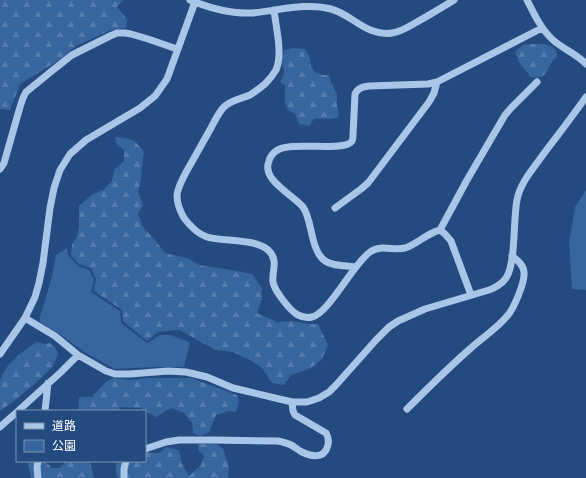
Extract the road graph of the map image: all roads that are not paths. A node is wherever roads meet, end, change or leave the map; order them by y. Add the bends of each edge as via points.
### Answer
1 (454, 0) edge
2 (527, 0) edge
3 (192, 1) edge
4 (274, 10) junction
5 (542, 28) junction
6 (177, 49) junction
7 (586, 64) edge
8 (437, 82) junction
9 (538, 82) dead end
10 (586, 97) edge
11 (0, 169) edge
12 (335, 208) dead end
13 (440, 230) junction
14 (512, 256) junction
15 (355, 267) junction
16 (471, 295) junction
17 (25, 318) junction
18 (0, 354) edge
19 (78, 355) junction
20 (48, 383) junction
21 (292, 402) junction
22 (407, 409) dead end
23 (18, 410) edge
24 (45, 410) edge
25 (16, 412) edge
26 (0, 427) edge
27 (146, 449) edge
28 (38, 462) edge
29 (126, 462) edge
30 (38, 478) edge
31 (124, 478) edge

1 - 4 street via 404,29 386,34 368,29 331,9 316,6
2 - 5 street
3 - 4 street via 237,13
3 - 6 street
4 - 15 street via 279,59 275,72 254,93 222,108 179,186 177,202 190,226 200,234 261,245 270,251 274,261 275,288 297,315 312,317 319,314
5 - 7 street via 553,40
5 - 8 street
6 - 11 street via 131,34 117,33 72,55 26,92
6 - 17 street via 166,78 155,96 140,108 86,140 70,154 60,170 50,208 39,283
8 - 12 street via 429,102 368,183
8 - 15 street via 369,86 358,89 355,94 353,135 350,143 338,146 282,148 271,156 268,163 269,173 273,180 304,208 316,252 329,263
9 - 13 street via 505,115
10 - 14 street via 520,188
13 - 15 street via 412,246 376,249
13 - 16 street via 451,241
14 - 16 street via 506,278 489,290
14 - 22 street via 521,264 525,274 508,315
16 - 21 street via 425,309 398,321 376,340 329,392 307,402
17 - 18 street
17 - 19 street via 55,336
19 - 20 street
19 - 21 street via 115,374 168,370 186,372 207,377 233,388
20 - 23 street
20 - 24 street
21 - 27 street via 295,415 326,433 329,441 326,452 315,456 278,441 179,440
25 - 26 street
28 - 30 street
29 - 31 street

